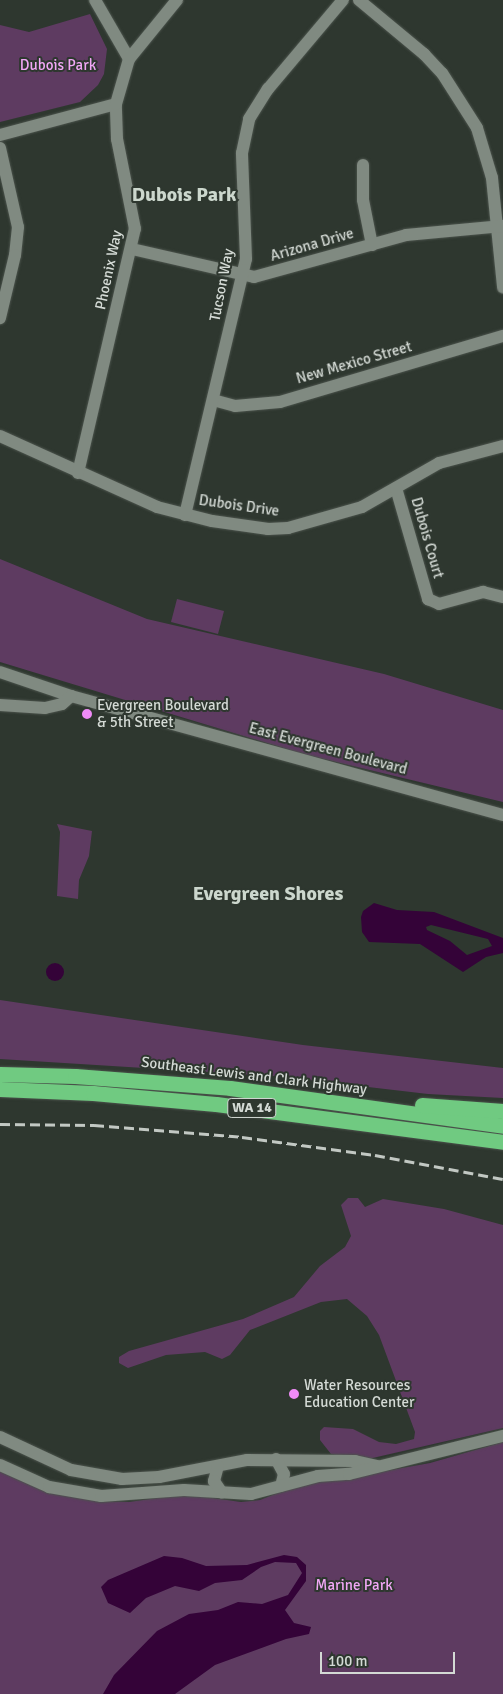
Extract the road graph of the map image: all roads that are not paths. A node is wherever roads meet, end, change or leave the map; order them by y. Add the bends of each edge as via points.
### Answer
1 (95, 0) edge
2 (177, 0) edge
3 (343, 0) edge
4 (359, 0) edge
5 (129, 59) junction
6 (116, 104) junction
7 (0, 135) edge
8 (0, 148) edge
9 (363, 165) dead end
10 (500, 226) edge
11 (372, 245) junction
12 (132, 249) junction
13 (242, 277) junction
14 (503, 287) edge
15 (0, 318) edge
16 (503, 336) edge
17 (213, 400) junction
18 (0, 436) edge
19 (503, 446) edge
20 (78, 473) junction
21 (396, 488) junction
22 (184, 514) junction
23 (503, 596) edge
24 (0, 672) edge
25 (71, 696) junction
26 (0, 705) edge
27 (503, 815) edge
28 (0, 1074) edge
29 (0, 1089) edge
30 (307, 1098) junction
31 (503, 1111) edge
32 (503, 1126) edge
33 (503, 1142) edge
34 (503, 1436) edge
35 (0, 1437) edge
36 (276, 1459) junction
37 (0, 1466) edge
38 (218, 1466) junction
39 (380, 1466) junction
40 (280, 1486) junction
41 (222, 1493) junction

1 - 5 street
2 - 5 street, Phoenix Way
3 - 13 street, Tucson Way via 268,89 249,119 242,153 246,240
4 - 10 street via 424,54 457,92 477,128 486,153
5 - 6 street, Phoenix Way
6 - 7 street
6 - 12 street, Phoenix Way via 117,139 134,215
8 - 15 street via 15,202 18,227
9 - 11 street via 363,200
10 - 11 street, Arizona Drive via 421,233
10 - 14 street
11 - 13 street, Arizona Drive via 267,276
12 - 13 street, Arizona Drive
12 - 20 street, Phoenix Way
13 - 17 street, Tucson Way
16 - 17 street, New Mexico Street via 280,402 235,406
17 - 22 street, Tucson Way
18 - 20 street, Dubois Drive
19 - 21 street, Dubois Drive via 439,463
20 - 22 street, Dubois Drive via 157,507
21 - 22 street, Dubois Drive via 362,507 288,528 268,529
21 - 23 street, Dubois Court via 428,599 439,604 483,592
24 - 25 street, East Evergreen Boulevard
25 - 26 street via 62,704 45,708
25 - 27 street, East Evergreen Boulevard
28 - 30 highway, Southeast Lewis and Clark Highway / WA 14 via 150,1081
29 - 33 highway, WA 14 via 216,1104
30 - 31 highway
30 - 32 highway, Southeast Lewis and Clark Highway / WA 14
34 - 39 street
35 - 38 street via 71,1470 122,1479 159,1477
36 - 38 street
36 - 39 street
36 - 40 street via 284,1474
37 - 41 street via 28,1480 68,1493 100,1496 184,1490
38 - 41 street via 214,1481
39 - 40 street
40 - 41 street via 251,1494

